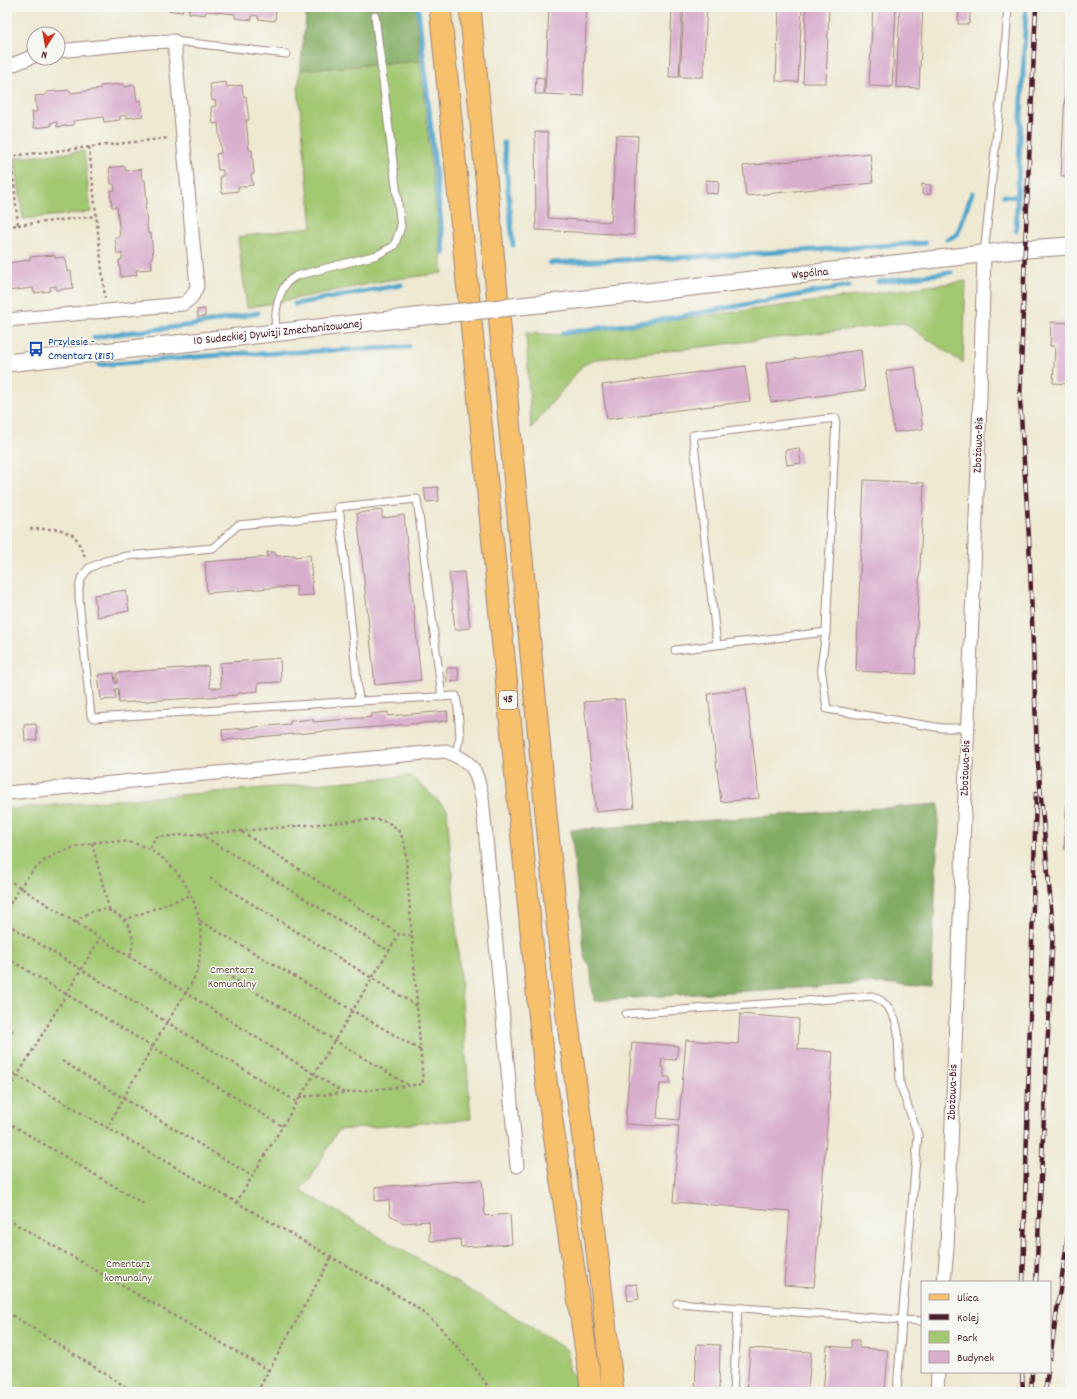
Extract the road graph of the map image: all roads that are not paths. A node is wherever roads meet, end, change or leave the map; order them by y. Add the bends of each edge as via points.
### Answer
1 (440, 7) edge
2 (470, 7) edge
3 (1008, 7) edge
4 (375, 16) dead end
5 (174, 41) junction
6 (66, 50) edge
7 (286, 54) dead end
8 (26, 59) edge
9 (7, 67) edge
10 (1070, 246) edge
11 (984, 254) junction
12 (550, 303) joint
13 (7, 320) edge
14 (275, 333) junction
15 (7, 363) edge
16 (340, 515) junction
17 (826, 632) junction
18 (717, 645) junction
19 (675, 650) dead end
20 (442, 697) junction
21 (359, 701) junction
22 (968, 728) junction
23 (455, 756) junction
24 (7, 793) edge
25 (626, 1014) dead end
26 (516, 1166) dead end
27 (944, 1281) edge
28 (677, 1303) dead end
29 (738, 1307) junction
30 (902, 1320) junction
31 (921, 1321) edge
32 (938, 1373) edge
33 (592, 1392) edge
34 (613, 1392) edge
35 (733, 1392) edge
36 (897, 1392) edge
37 (937, 1392) edge

1 - 33 main road, 45 via 545,1073
2 - 34 main road, 45 via 565,1001
3 - 11 lane
4 - 14 lane via 401,227 394,246 378,255 296,276 286,283 275,317
5 - 6 street
5 - 7 lane
5 - 13 street via 197,279 195,293 183,304
8 - 9 street
10 - 11 street, Wspólna
11 - 12 street, Wspólna
11 - 22 street, Zbożowa-Bis
12 - 14 street, 10 Sudeckiej Dywizji Zmechanizowanej, bridge
14 - 15 street, 10 Sudeckiej Dywizji Zmechanizowanej
16 - 20 lane via 338,507 417,499
16 - 21 lane
16 - 21 lane via 238,525 213,548 127,556 105,561 89,568 81,579 79,599 91,716 94,718
17 - 18 lane
17 - 18 lane via 836,418 693,435
17 - 22 lane via 821,667 827,709 942,728
18 - 19 lane
20 - 21 lane
20 - 23 lane via 456,696 460,738
22 - 27 street, Zbożowa-Bis
23 - 24 street via 446,752
23 - 26 street via 470,764 477,775 482,797
25 - 30 lane via 872,996 888,1007 895,1019 898,1032 900,1084 918,1135
28 - 29 lane
29 - 30 lane
29 - 35 lane
30 - 31 lane
30 - 36 lane
32 - 37 street

